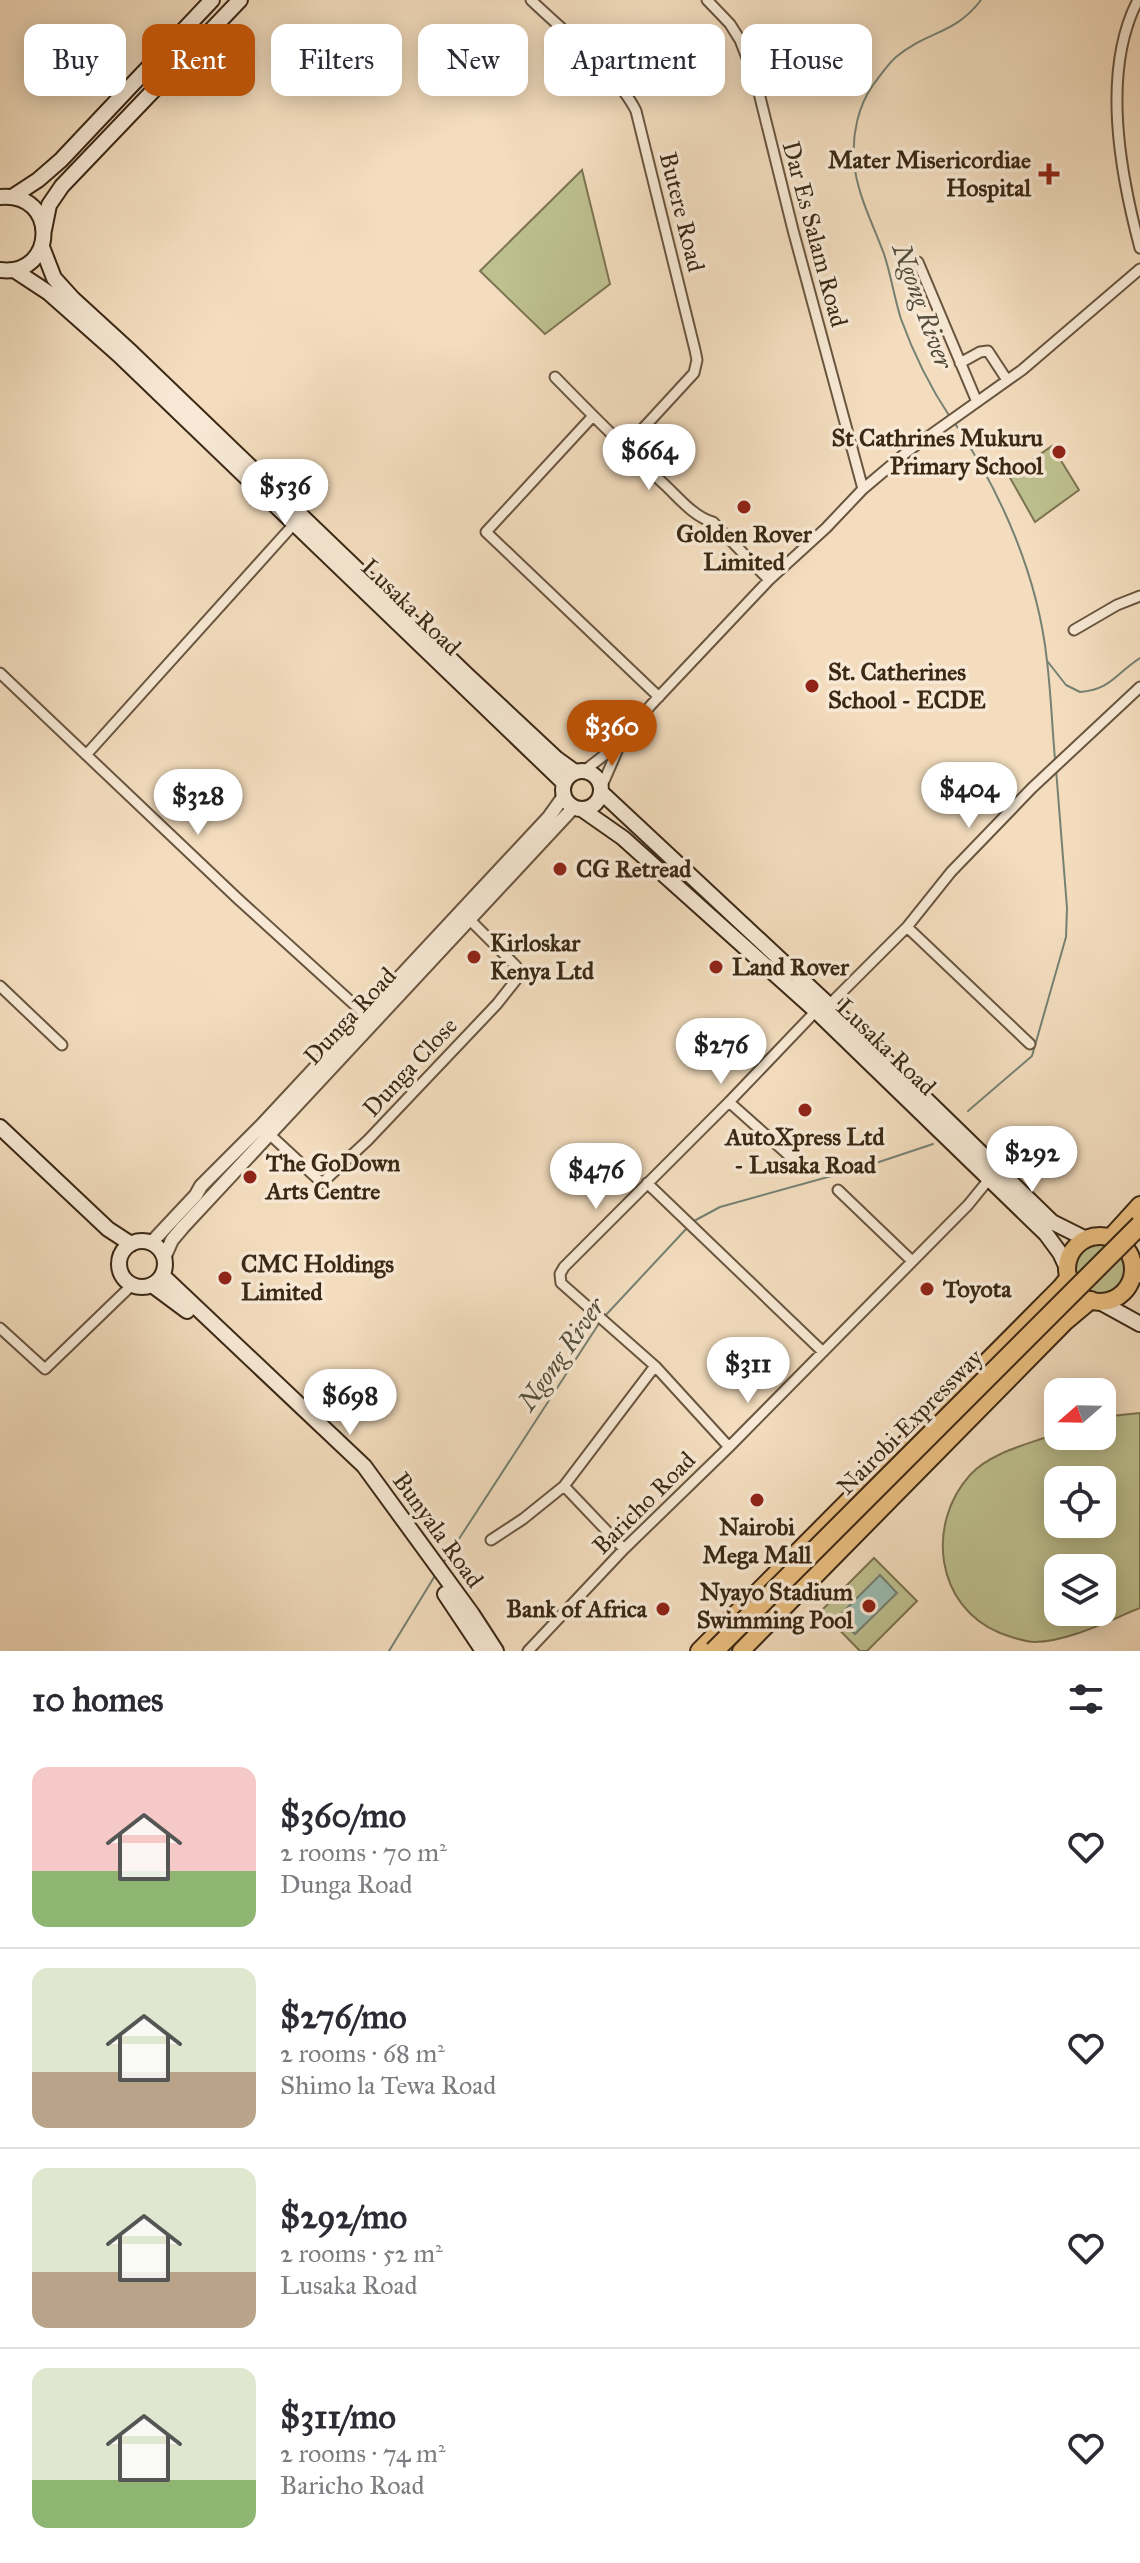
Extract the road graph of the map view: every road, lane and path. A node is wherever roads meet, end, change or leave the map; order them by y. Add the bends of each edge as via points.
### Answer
1 (212, 0) edge
2 (240, 0) edge
3 (531, 0) edge
4 (707, 0) edge
5 (1138, 0) edge
6 (6, 197) edge
7 (44, 230) junction
8 (42, 247) junction
9 (1140, 248) edge
10 (918, 262) dead end
11 (1140, 269) edge
12 (7, 270) edge
13 (960, 363) junction
14 (555, 377) dead end
15 (1007, 380) junction
16 (977, 402) junction
17 (593, 416) junction
18 (625, 448) junction
19 (863, 489) junction
20 (294, 524) junction
21 (769, 580) junction
22 (1140, 596) edge
23 (1074, 630) dead end
24 (0, 673) edge
25 (1140, 687) edge
26 (659, 697) junction
27 (621, 742) junction
28 (86, 755) junction
29 (579, 771) junction
30 (601, 790) junction
31 (571, 799) junction
32 (465, 915) junction
33 (907, 927) junction
34 (0, 986) edge
35 (822, 1008) junction
36 (370, 1019) junction
37 (1030, 1044) dead end
38 (62, 1045) dead end
39 (729, 1102) junction
40 (0, 1127) edge
41 (265, 1130) junction
42 (803, 1168) dead end
43 (990, 1178) junction
44 (647, 1183) junction
45 (838, 1190) dead end
46 (1140, 1205) edge
47 (1140, 1225) edge
48 (1110, 1238) junction
49 (1086, 1239) junction
50 (1140, 1239) edge
51 (151, 1243) junction
52 (126, 1249) junction
53 (164, 1258) junction
54 (912, 1261) junction
55 (1136, 1265) edge
56 (1068, 1273) junction
57 (157, 1280) junction
58 (132, 1285) junction
59 (1096, 1301) junction
60 (1140, 1324) edge
61 (0, 1328) edge
62 (823, 1352) junction
63 (655, 1366) junction
64 (729, 1447) junction
65 (564, 1486) junction
66 (491, 1540) dead end
67 (624, 1549) junction
68 (483, 1651) edge
69 (496, 1651) edge
70 (528, 1651) edge
71 (699, 1651) edge
72 (714, 1651) edge
73 (730, 1651) edge
74 (741, 1651) edge

1 - 6 main road via 61,160
2 - 7 main road via 62,186 49,205
3 - 18 street, Butere Road via 631,100 695,350 694,373
4 - 19 street, Dar Es Salam Road via 740,40 756,81
5 - 9 street via 1127,24 1116,89 1117,124
6 - 7 main road via 22,199 37,211
7 - 8 main road
8 - 12 main road via 31,262
8 - 29 main road, Lusaka Road via 66,293 557,759
10 - 13 street
11 - 15 street
12 - 20 main road, Lusaka Road via 49,293 108,344
13 - 15 street via 988,351
13 - 16 street
14 - 17 street
15 - 16 street
16 - 19 street
17 - 18 street
17 - 26 street via 486,532
18 - 21 street via 703,519 713,522
19 - 21 street
20 - 28 street
20 - 31 main road, Lusaka Road
21 - 26 street
22 - 23 street
24 - 28 street
25 - 33 street via 1016,805
26 - 27 street
27 - 29 street
27 - 30 street
28 - 36 street
29 - 30 main road, Lusaka Road via 596,776
29 - 31 main road
30 - 31 main road via 595,805
30 - 35 main road, Lusaka Road
31 - 32 street, Dunga Road
31 - 35 main road, Lusaka Road
32 - 36 street, Dunga Road
32 - 41 street, Dunga Close via 516,966 516,980 497,1004 322,1183
33 - 35 street
33 - 37 street
34 - 38 street
35 - 39 street
35 - 43 main road, Lusaka Road
35 - 49 main road, Lusaka Road via 1052,1222
36 - 41 street, Dunga Road
39 - 42 street
39 - 44 street
40 - 52 main road
41 - 51 street, Dunga Road via 201,1186
41 - 53 street, Dunga Road via 172,1240
43 - 54 street, Baricho Road
43 - 56 main road, Lusaka Road via 1046,1234
44 - 62 street
44 - 63 street via 560,1274 561,1283
45 - 54 street
46 - 48 highway
47 - 72 highway, Nairobi Expressway, bridge
48 - 49 highway
48 - 55 highway via 1125,1247
49 - 56 highway via 1072,1252
50 - 73 highway, Nairobi Expressway
51 - 52 main road
51 - 53 main road
52 - 58 main road via 120,1272
53 - 57 main road
54 - 62 street, Baricho Road
55 - 59 highway via 1127,1289
56 - 59 highway via 1076,1290
56 - 71 highway via 1060,1288
57 - 58 main road via 146,1287
57 - 68 main road, Bunyala Road via 357,1472
57 - 69 main road, Bunyala Road via 364,1466
58 - 61 street via 45,1369
59 - 60 main road
59 - 74 highway via 1066,1321
62 - 64 street, Baricho Road
63 - 64 street
63 - 65 street
64 - 67 street, Baricho Road
65 - 66 street
65 - 67 street
67 - 70 street, Baricho Road

